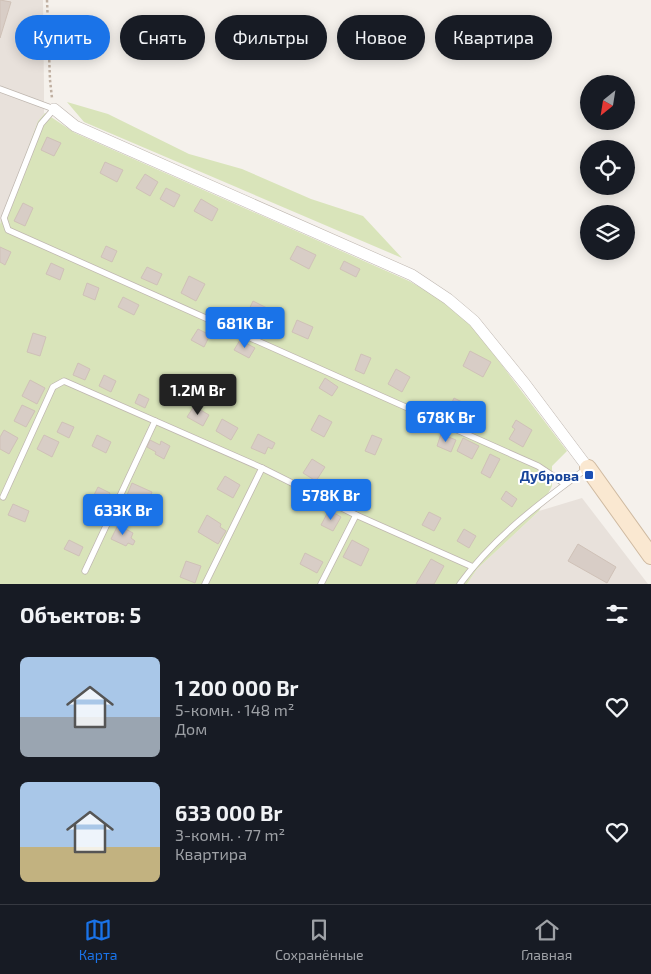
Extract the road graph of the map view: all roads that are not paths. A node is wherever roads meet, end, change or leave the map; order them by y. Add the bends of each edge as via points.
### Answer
1 (0, 89) edge
2 (54, 109) junction
3 (155, 421) junction
4 (262, 468) junction
5 (588, 468) junction
6 (565, 484) junction
7 (4, 496) dead end
8 (356, 515) junction
9 (651, 556) edge
10 (473, 566) junction
11 (85, 571) dead end
12 (205, 584) edge
13 (321, 584) edge
14 (460, 584) edge

1 - 2 lane
2 - 5 street via 75,126 412,275 448,299 474,321
2 - 6 lane via 41,124 4,218 8,230 538,466
3 - 4 lane
3 - 7 lane via 64,381 53,387
3 - 11 lane
4 - 8 lane
4 - 12 lane
5 - 6 lane
5 - 9 street
6 - 10 lane via 536,505
8 - 10 lane
8 - 13 lane
10 - 14 lane

